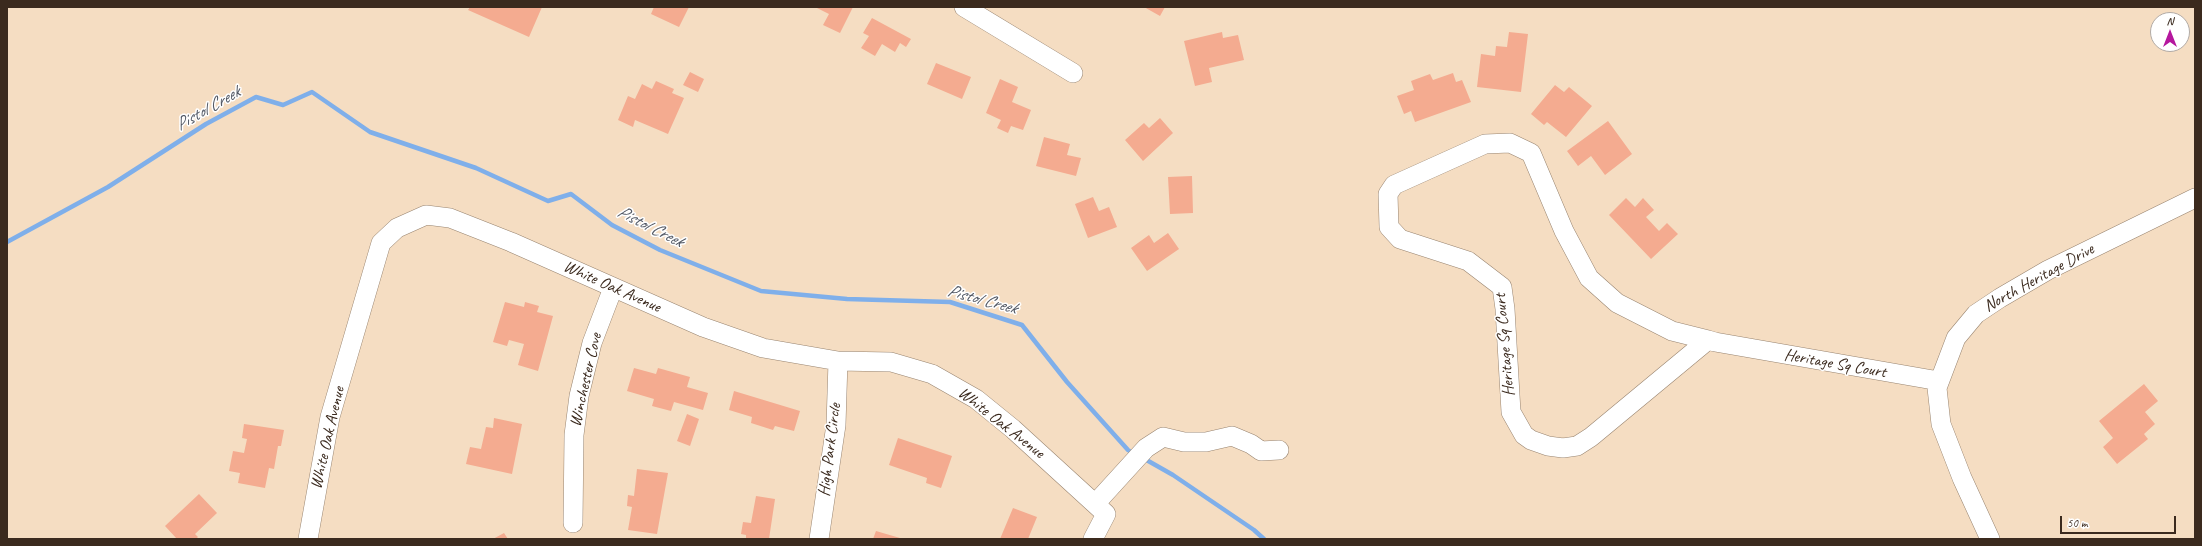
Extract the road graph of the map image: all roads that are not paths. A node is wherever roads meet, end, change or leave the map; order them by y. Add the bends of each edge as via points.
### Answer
1 (964, 7) edge
2 (1073, 73) dead end
3 (2195, 198) edge
4 (613, 288) junction
5 (1708, 340) junction
6 (838, 361) junction
7 (1939, 381) junction
8 (1279, 450) dead end
9 (1101, 509) junction
10 (573, 523) dead end
11 (308, 539) edge
12 (819, 539) edge
13 (1093, 539) edge
14 (1990, 539) edge

1 - 2 street
3 - 7 street, North Heritage Drive via 2048,270 1976,314 1956,338
4 - 6 street, White Oak Avenue via 703,327 763,348
4 - 10 street, Winchester Cove via 592,343 579,396 574,435
4 - 11 street, White Oak Avenue via 511,242 450,218 426,215 397,228 381,243 330,417
5 - 5 street, Heritage Sq Court via 1672,330 1617,303 1589,278 1564,231 1531,153 1510,143 1485,144 1394,185 1388,194 1389,227 1400,239 1468,261 1502,287 1511,412 1524,435 1531,440 1556,447 1576,446 1591,437
5 - 7 street, Heritage Sq Court
6 - 9 street, White Oak Avenue via 891,362 932,374 976,399 1014,429
6 - 12 street, High Park Circle via 836,425
7 - 14 street, North Heritage Drive via 1937,388 1941,424
8 - 9 street via 1262,452 1232,436 1206,442 1184,442 1163,437 1146,448 1128,468
9 - 13 street

